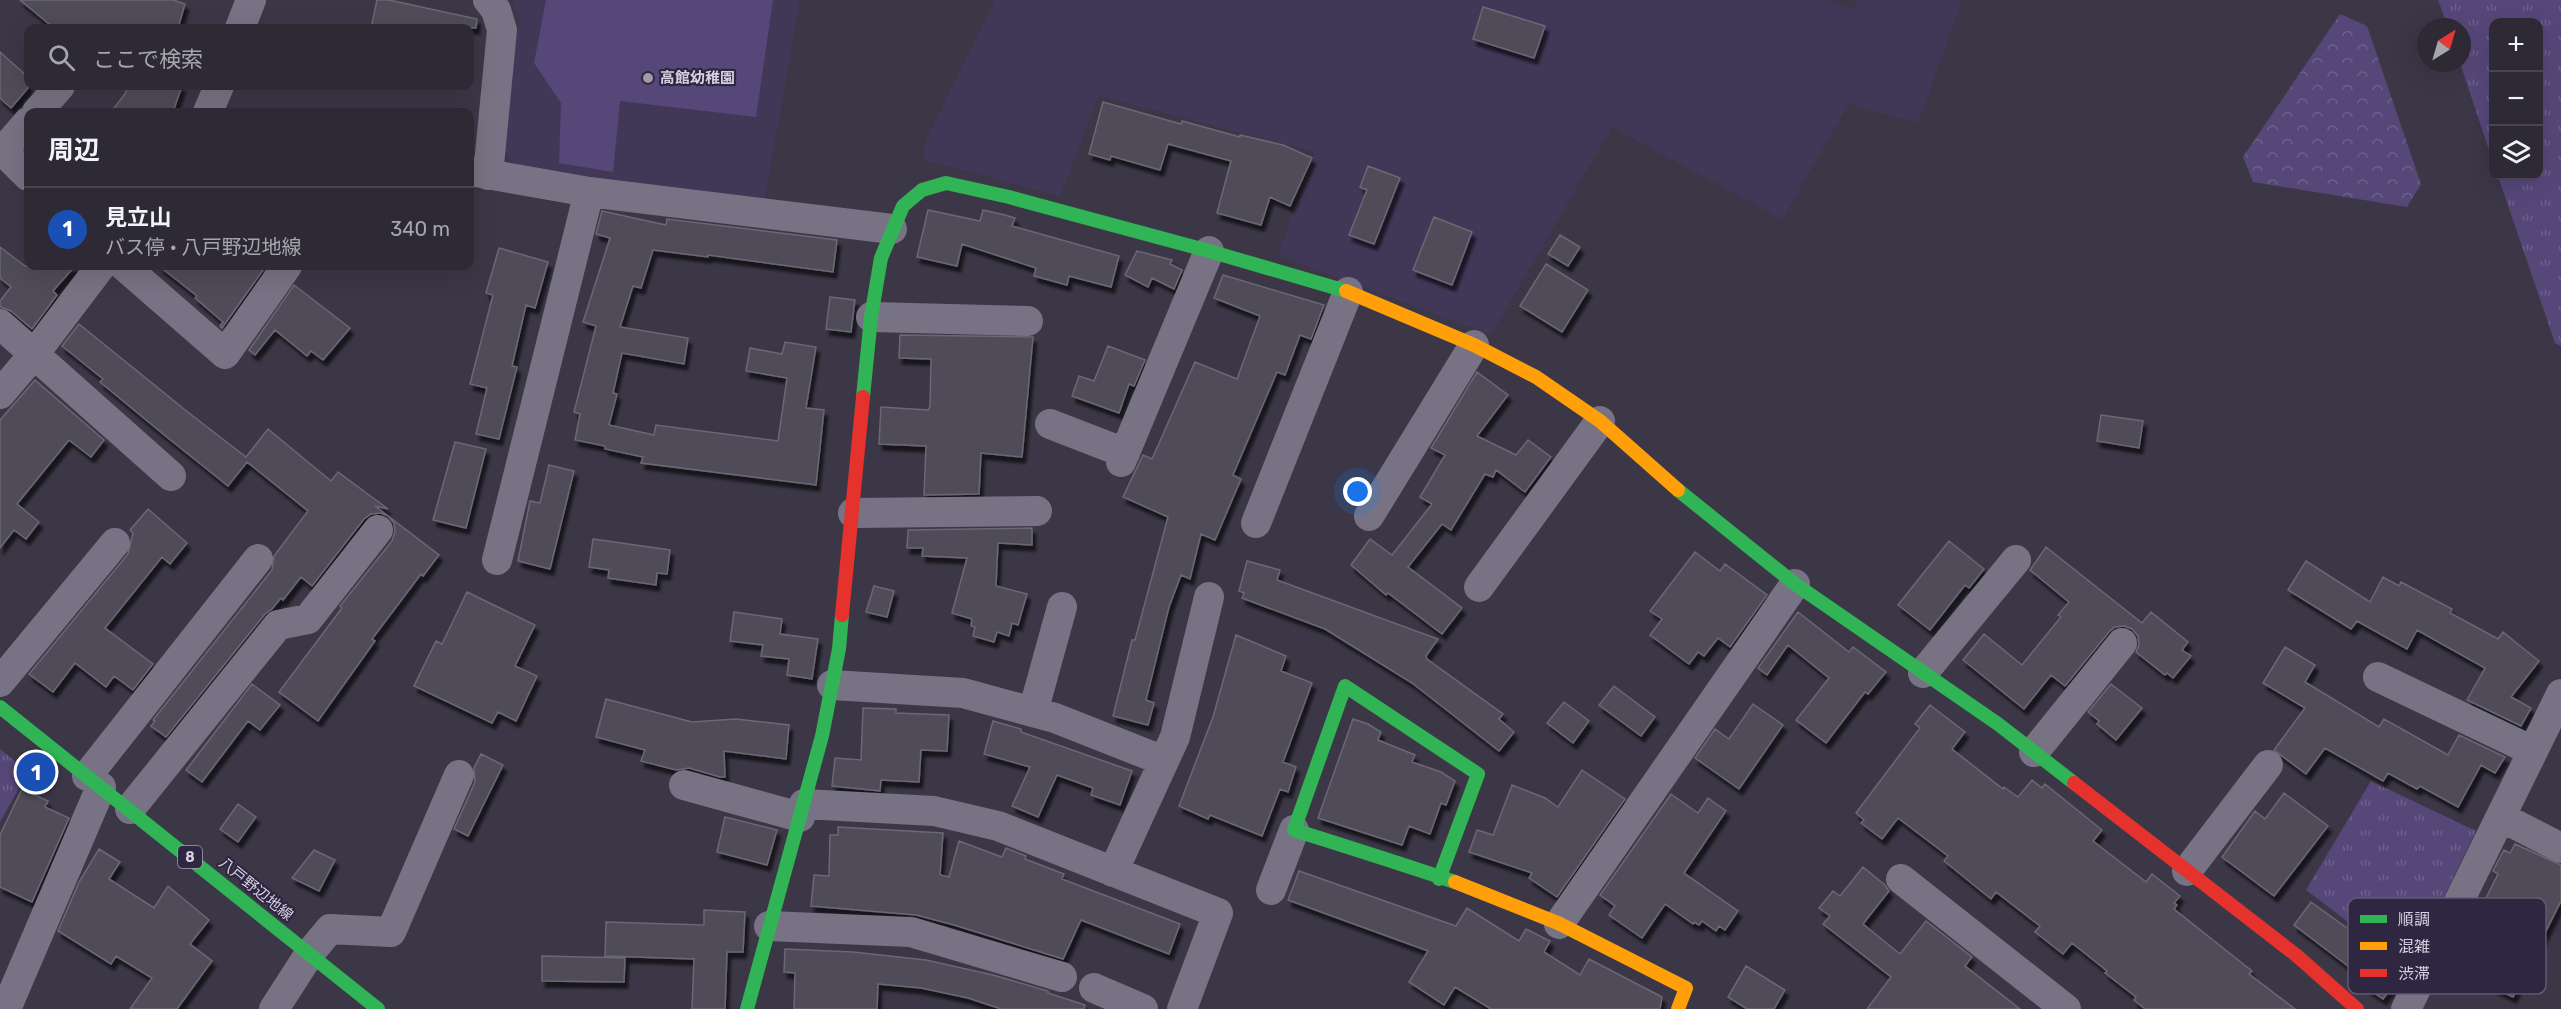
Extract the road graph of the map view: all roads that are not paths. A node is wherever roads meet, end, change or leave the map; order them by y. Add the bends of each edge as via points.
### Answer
1 (251, 0) edge
2 (488, 0) edge
3 (242, 24) edge
4 (56, 90) edge
5 (217, 90) edge
6 (41, 108) edge
7 (210, 108) edge
8 (24, 126) edge
9 (2, 150) edge
10 (24, 172) edge
11 (478, 173) edge
12 (589, 192) junction
13 (892, 229) junction
14 (1209, 251) junction
15 (98, 270) edge
16 (129, 270) edge
17 (284, 270) edge
18 (1348, 292) junction
19 (871, 316) junction
20 (1028, 321) dead end
21 (0, 324) edge
22 (1474, 345) junction
23 (35, 353) junction
24 (0, 394) edge
25 (1600, 421) junction
26 (1050, 424) dead end
27 (171, 476) dead end
28 (1037, 511) dead end
29 (853, 513) junction
30 (1369, 516) dead end
31 (1256, 523) dead end
32 (378, 530) dead end
33 (115, 543) dead end
34 (258, 559) dead end
35 (496, 560) dead end
36 (2016, 560) dead end
37 (1795, 584) junction
38 (1479, 587) dead end
39 (1209, 597) dead end
40 (1062, 607) dead end
41 (2122, 643) dead end
42 (1923, 673) junction
43 (2378, 677) dead end
44 (0, 682) edge
45 (832, 685) junction
46 (2561, 694) edge
47 (0, 707) edge
48 (1033, 712) junction
49 (2533, 751) junction
50 (2034, 752) junction
51 (1164, 761) junction
52 (2268, 765) dead end
53 (459, 775) dead end
54 (94, 781) junction
55 (684, 785) dead end
56 (130, 809) junction
57 (802, 811) junction
58 (2500, 817) junction
59 (1294, 830) junction
60 (2561, 848) edge
61 (2187, 871) junction
62 (1113, 872) junction
63 (1439, 879) junction
64 (1901, 879) dead end
65 (1271, 890) dead end
66 (2460, 898) edge
67 (1559, 924) junction
68 (769, 926) junction
69 (310, 953) junction
70 (1062, 976) dead end
71 (1094, 988) dead end
72 (2413, 994) edge
73 (750, 1007) edge
74 (6, 1009) edge
75 (274, 1009) edge
76 (378, 1009) edge
77 (1143, 1009) edge
78 (1182, 1009) edge
79 (1678, 1009) edge
80 (2066, 1009) edge
81 (2357, 1009) edge
82 (2406, 1009) edge

1 - 3 street
2 - 11 street via 496,10 502,30
4 - 6 street
5 - 7 street
8 - 9 street
9 - 10 street
11 - 12 street
12 - 13 street
12 - 35 street
13 - 14 street via 903,206 922,190 946,183
13 - 19 street via 881,258
14 - 18 street
14 - 26 street via 1123,458
15 - 23 street
16 - 17 street via 225,354
18 - 22 street
18 - 31 street
19 - 20 street
19 - 29 street
21 - 23 street
22 - 25 street via 1536,377
22 - 30 street
23 - 24 street
23 - 27 street
25 - 37 street via 1660,476
25 - 38 street
28 - 29 street
29 - 45 street
32 - 56 street via 308,619 278,626
33 - 44 street
34 - 54 street
36 - 42 street
37 - 42 street
37 - 67 street
39 - 51 street via 1175,737
40 - 48 street
41 - 50 street
42 - 50 street
43 - 49 street
45 - 48 street via 963,693
45 - 57 street
46 - 49 street
47 - 54 street, 八戸野辺地線 / 8
48 - 51 street
49 - 58 street
50 - 61 street
51 - 62 street
52 - 61 street
53 - 69 street via 391,932 330,928
54 - 56 street, 八戸野辺地線 / 8
54 - 74 street
55 - 57 street
56 - 69 street, 八戸野辺地線 / 8
57 - 62 street via 934,811 998,826
57 - 68 street
58 - 60 street
58 - 66 street
59 - 63 street
59 - 63 street via 1345,686 1478,774
59 - 65 street
61 - 81 street via 2296,955
62 - 78 street via 1218,913
63 - 67 street
64 - 80 street
67 - 79 street via 1686,988
68 - 70 street via 911,932
68 - 73 street
69 - 75 street
69 - 76 street, 八戸野辺地線 / 8
71 - 77 street
72 - 82 street

